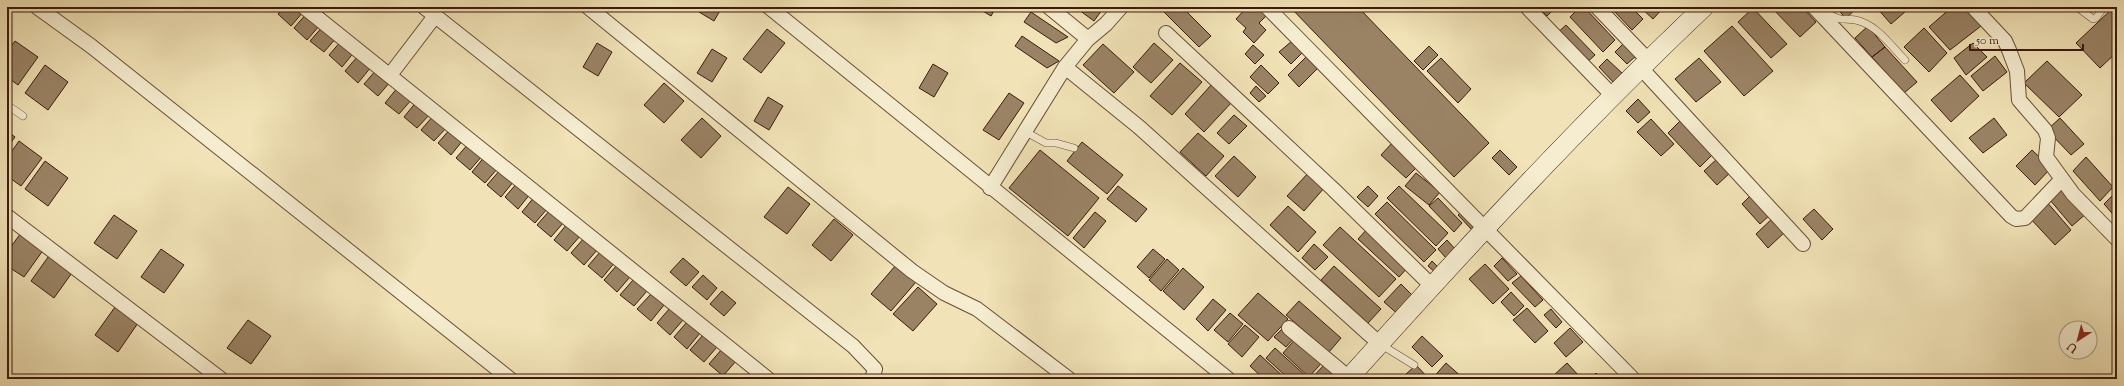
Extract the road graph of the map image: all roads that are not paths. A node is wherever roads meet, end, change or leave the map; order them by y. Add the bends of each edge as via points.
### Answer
1 (37, 7) edge
2 (304, 7) edge
3 (588, 7) edge
4 (769, 7) edge
5 (1049, 7) edge
6 (1121, 7) edge
7 (1267, 7) edge
8 (1527, 7) edge
9 (1597, 7) edge
10 (1814, 7) edge
11 (1822, 7) edge
12 (1973, 7) edge
13 (2077, 7) edge
14 (2104, 7) edge
15 (1697, 9) edge
16 (430, 11) edge
17 (1166, 33) dead end
18 (1088, 39) junction
19 (1905, 60) dead end
20 (1644, 64) junction
21 (1065, 67) junction
22 (390, 75) junction
23 (1612, 95) junction
24 (7, 105) edge
25 (23, 116) dead end
26 (1024, 132) junction
27 (1074, 148) dead end
28 (2062, 179) junction
29 (990, 188) junction
30 (7, 216) edge
31 (1486, 228) junction
32 (2117, 239) edge
33 (1803, 244) dead end
34 (1432, 286) junction
35 (1289, 328) dead end
36 (1380, 344) junction
37 (1414, 365) dead end
38 (1349, 378) edge
39 (221, 379) edge
40 (510, 379) edge
41 (768, 379) edge
42 (872, 379) edge
43 (1069, 379) edge
44 (1228, 379) edge
45 (1634, 379) edge

1 - 40 street via 91,46
2 - 22 street
3 - 43 street via 912,271 944,293 976,309
4 - 29 street
5 - 18 street
6 - 18 street
7 - 31 street
8 - 23 street
9 - 20 street
10 - 28 street via 2011,216 2016,219 2024,218
11 - 19 lane via 1837,19 1868,24
12 - 28 street via 2005,41 2017,71 2019,100 2045,130 2048,138 2046,157
13 - 14 lane via 2092,19 2096,18
15 - 20 street
16 - 22 street
16 - 42 street via 853,346 875,369
17 - 34 street via 1333,189
18 - 21 street
20 - 23 street
20 - 33 street
21 - 26 street
21 - 36 street via 1139,127
22 - 41 street
23 - 31 street
24 - 25 lane
26 - 27 lane via 1046,144 1056,143
26 - 29 street
28 - 32 street via 2084,206
29 - 44 street
30 - 39 street
31 - 34 street
31 - 45 street
34 - 36 street
35 - 38 street
36 - 37 lane
36 - 38 street

